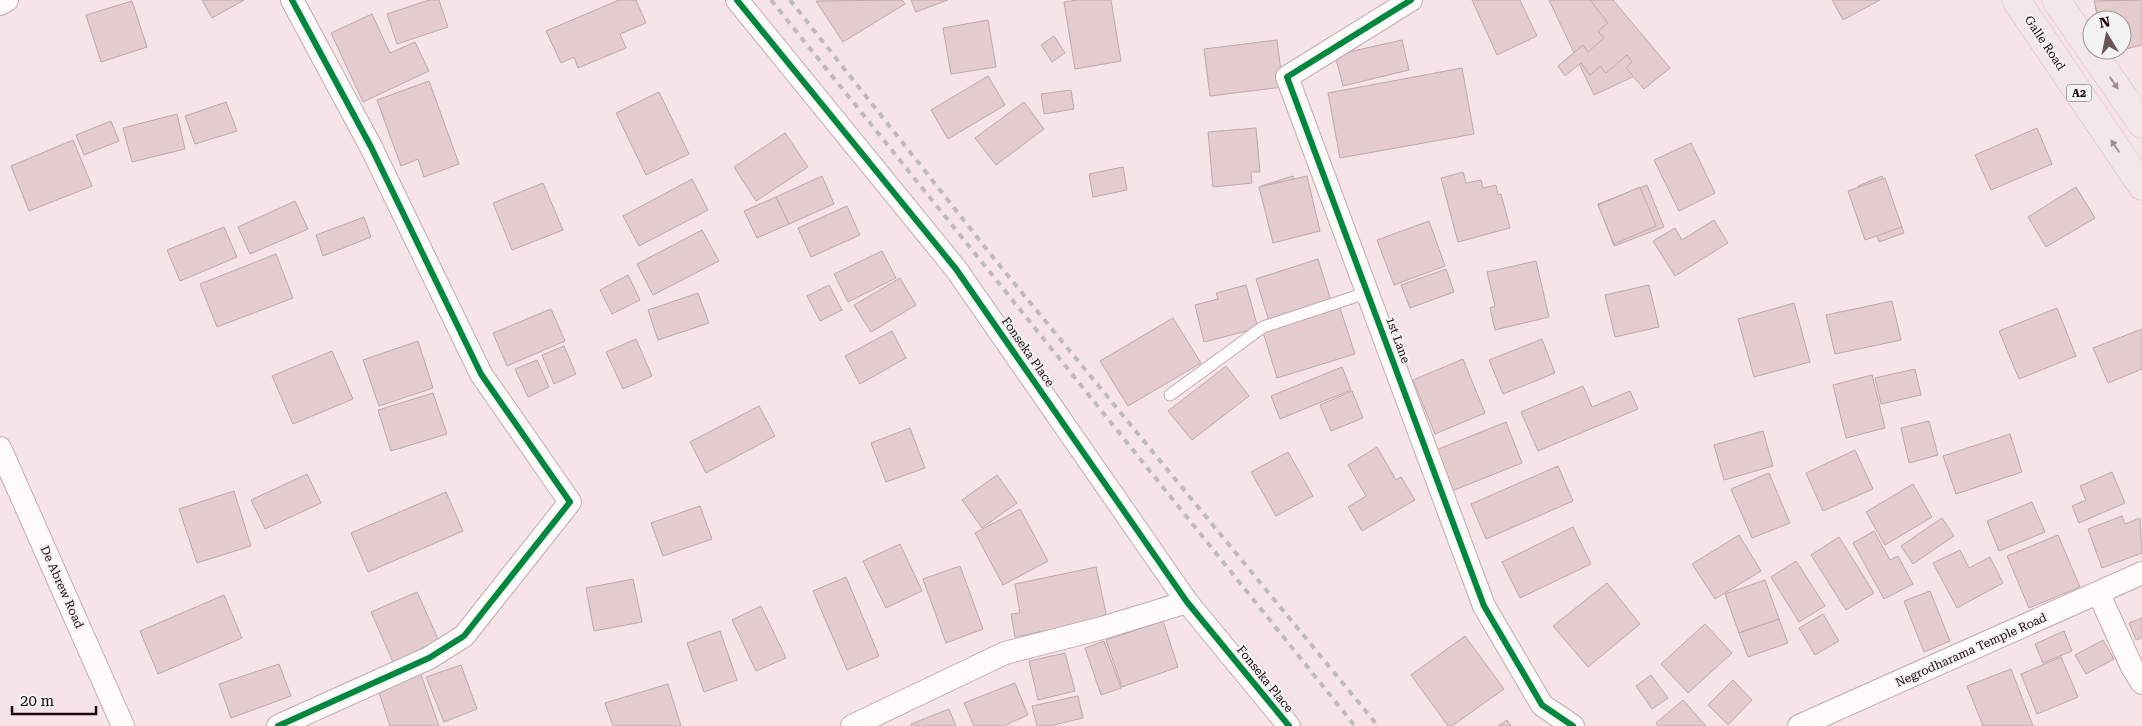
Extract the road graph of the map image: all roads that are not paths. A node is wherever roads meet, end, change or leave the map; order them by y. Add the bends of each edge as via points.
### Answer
1 (7, 0) edge
2 (292, 0) edge
3 (737, 0) edge
4 (1410, 0) edge
5 (2016, 0) edge
6 (2056, 0) edge
7 (0, 4) edge
8 (2142, 124) edge
9 (2142, 186) edge
10 (1369, 292) junction
11 (1170, 395) dead end
12 (0, 448) edge
13 (2142, 573) edge
14 (2099, 594) junction
15 (1188, 602) junction
16 (2142, 683) edge
17 (123, 726) edge
18 (278, 726) edge
19 (852, 726) edge
20 (1289, 726) edge
21 (1573, 726) edge
22 (1799, 726) edge

1 - 7 street
2 - 18 street via 371,148 482,374 570,502 464,636 429,658
3 - 15 street, Fonseka Place via 956,269
4 - 10 street, 1st Lane via 1287,77
9 -> 5 highway, Galle Road / A2
6 -> 8 highway
10 - 11 lane via 1264,327
10 - 21 street, 1st Lane via 1484,606 1542,705
12 - 17 street, De Abrew Road
13 - 14 street, Negrodharama Temple Road
14 - 16 street
14 - 22 street, Negrodharama Temple Road
15 - 19 street via 1005,653
15 - 20 street, Fonseka Place

